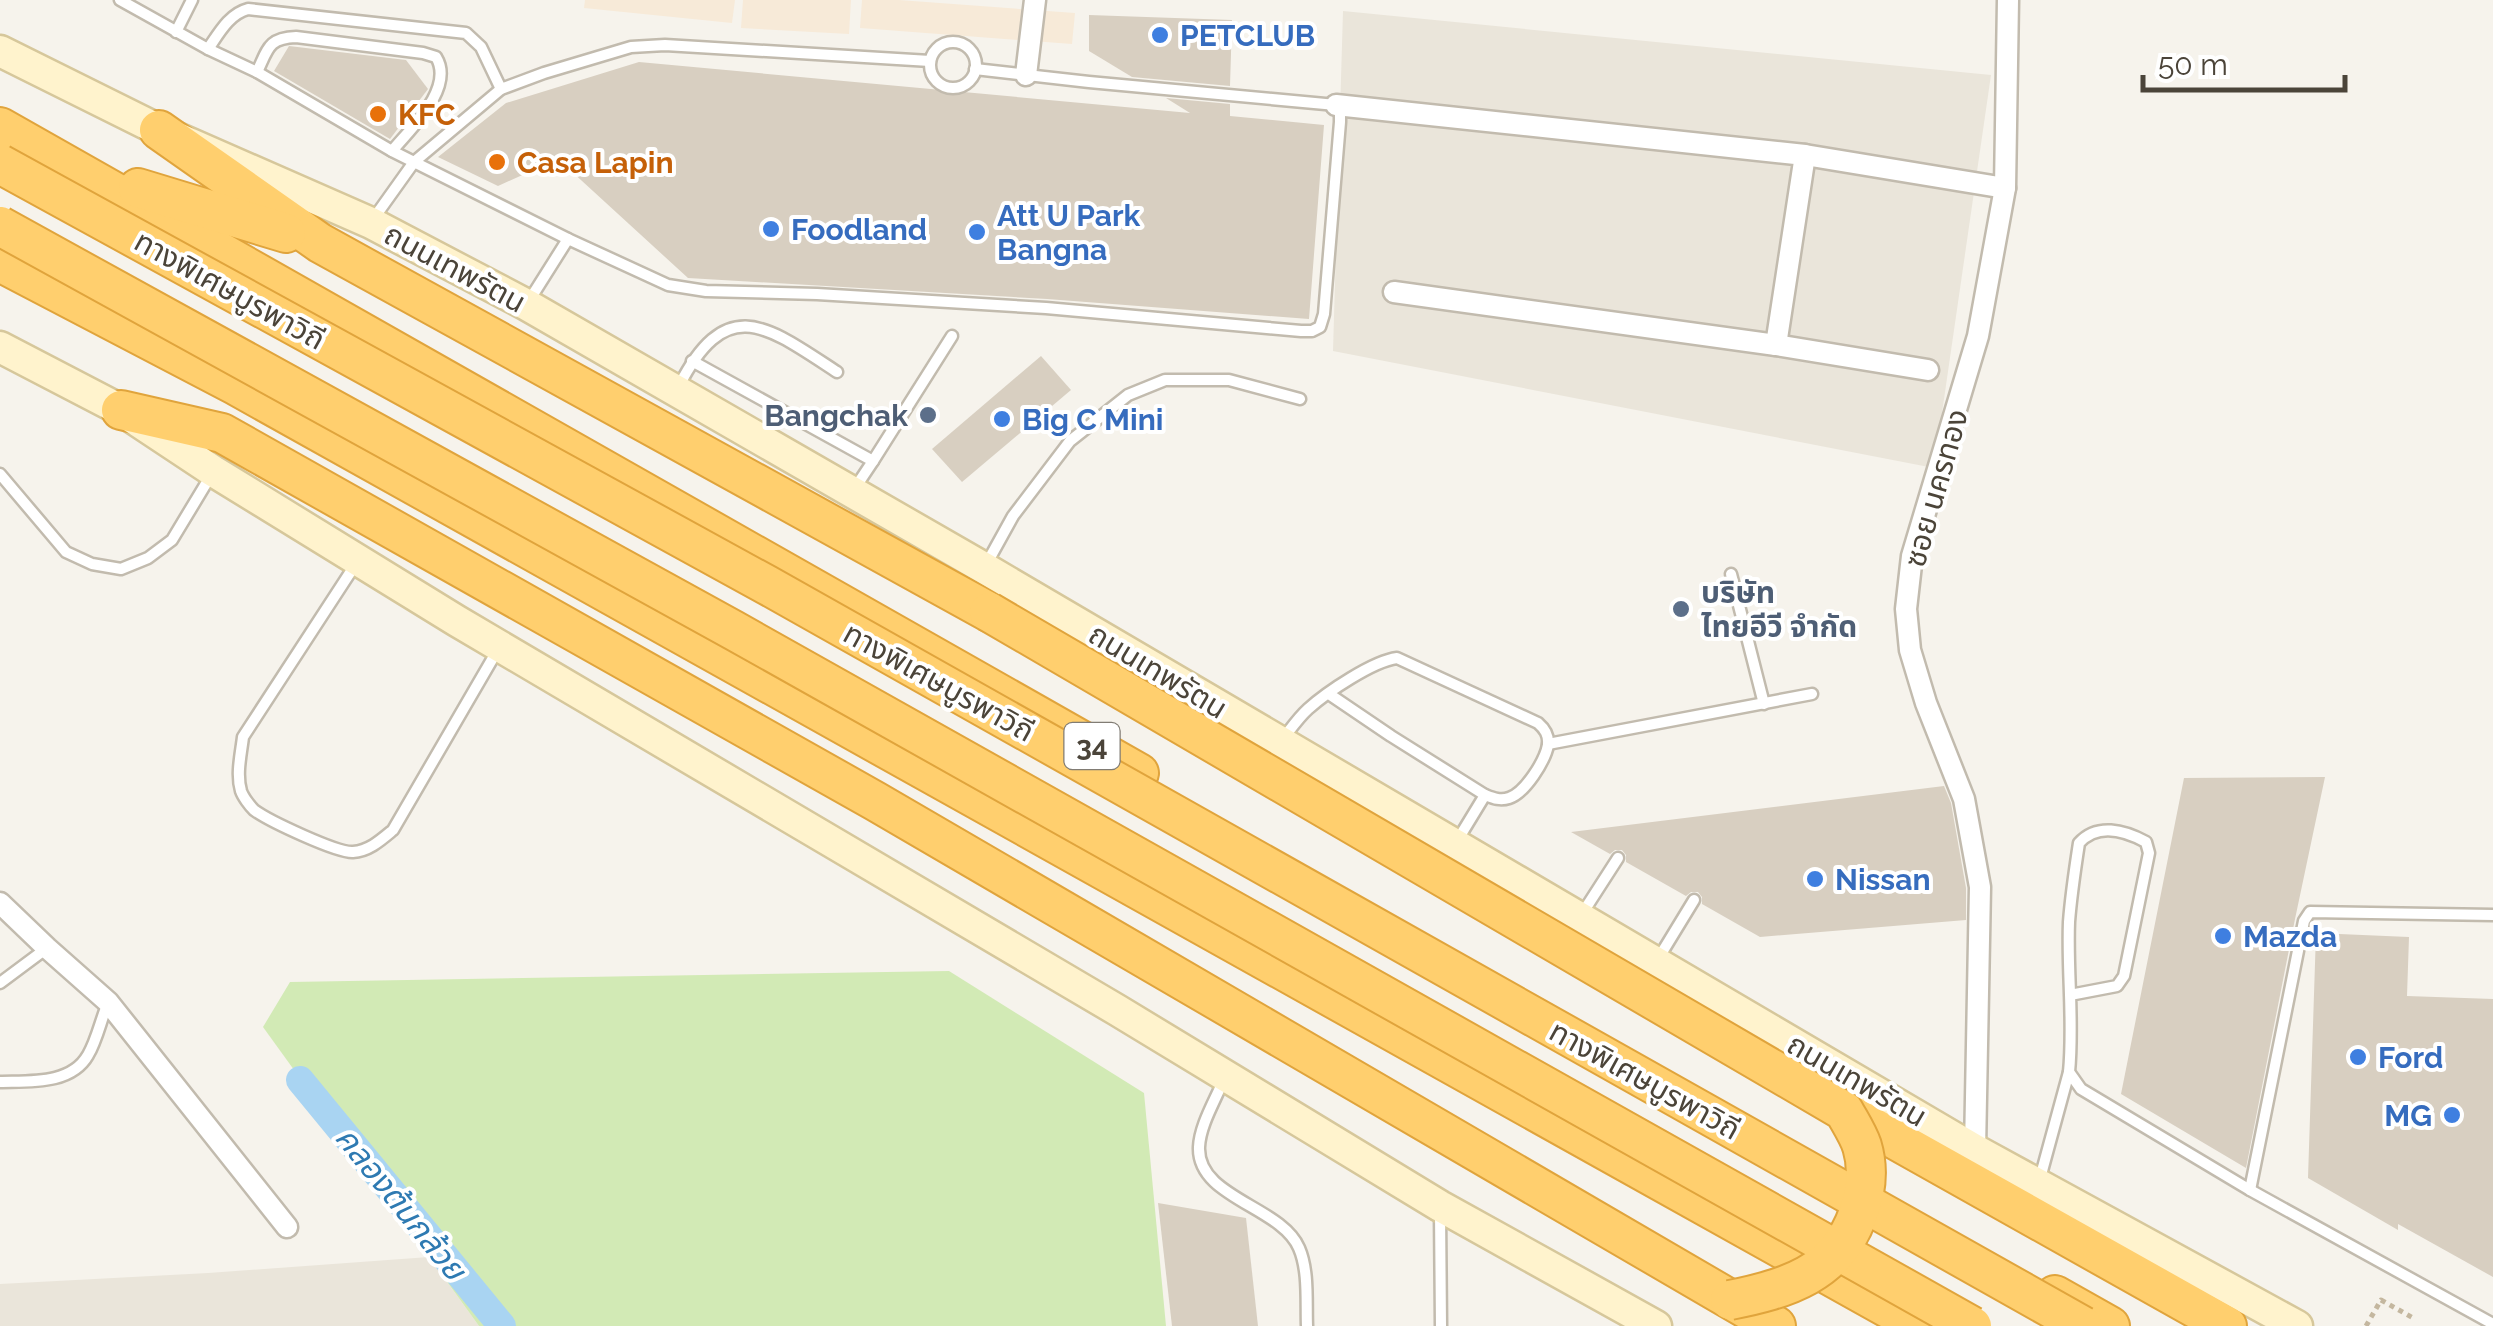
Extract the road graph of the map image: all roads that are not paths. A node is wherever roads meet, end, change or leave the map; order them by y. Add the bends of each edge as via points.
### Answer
1 (120, 0) edge
2 (192, 0) edge
3 (1035, 0) edge
4 (2008, 0) edge
5 (176, 32) junction
6 (208, 49) junction
7 (0, 51) edge
8 (930, 61) junction
9 (975, 68) junction
10 (257, 72) junction
11 (1026, 75) junction
12 (500, 89) junction
13 (1336, 104) junction
14 (0, 127) edge
15 (159, 130) junction
16 (392, 152) junction
17 (1806, 154) junction
18 (414, 162) junction
19 (0, 164) edge
20 (74, 168) junction
21 (2006, 188) junction
22 (371, 223) junction
23 (0, 226) edge
24 (568, 239) junction
25 (320, 243) junction
26 (0, 262) edge
27 (1394, 292) dead end
28 (527, 305) junction
29 (952, 336) dead end
30 (1776, 345) junction
31 (0, 346) edge
32 (692, 361) junction
33 (1928, 370) dead end
34 (838, 372) dead end
35 (235, 385) junction
36 (676, 392) junction
37 (1300, 399) dead end
38 (121, 410) junction
39 (222, 432) junction
40 (873, 461) junction
41 (213, 471) junction
42 (0, 474) edge
43 (852, 492) junction
44 (358, 560) junction
45 (984, 568) junction
46 (1731, 574) dead end
47 (500, 646) junction
48 (1329, 694) junction
49 (1812, 694) dead end
50 (1764, 704) junction
51 (1280, 743) junction
52 (1548, 744) junction
53 (1484, 795) junction
54 (1454, 846) junction
55 (1618, 858) dead end
56 (1694, 900) dead end
57 (0, 903) edge
58 (2493, 915) edge
59 (1579, 918) junction
60 (47, 948) junction
61 (1657, 962) junction
62 (0, 984) edge
63 (2070, 995) junction
64 (108, 1002) junction
65 (2069, 1072) junction
66 (1225, 1076) junction
67 (0, 1082) edge
68 (1844, 1111) junction
69 (1975, 1150) junction
70 (2038, 1184) junction
71 (2250, 1190) junction
72 (1440, 1206) junction
73 (286, 1227) dead end
74 (1730, 1300) junction
75 (2493, 1324) edge
76 (1306, 1326) edge
77 (1440, 1326) edge
78 (1656, 1326) edge
79 (1776, 1326) edge
80 (1920, 1326) edge
81 (1972, 1326) edge
82 (2083, 1326) edge
83 (2110, 1326) edge
84 (2226, 1326) edge
85 (2297, 1326) edge

1 - 5 lane
2 - 5 lane
3 - 11 street
4 - 21 street, ซอย นครทอง
5 - 6 lane
6 - 10 lane
6 - 12 lane via 236,12 248,9 466,33 481,47
7 - 15 main road, ถนนเทพรัตน
8 - 9 lane via 938,47 953,42 967,47
8 - 9 lane via 936,80 948,87 962,86
8 - 12 lane via 645,45
9 - 11 lane
10 - 16 lane
10 - 16 lane via 271,43 282,38 436,57 440,86
11 - 13 lane
12 - 18 lane
13 - 17 street
13 - 24 lane via 1340,122 1324,314 1312,330 685,289
14 - 20 highway, 34
15 - 22 main road, ถนนเทพรัตน
15 - 25 highway
16 - 18 lane
17 - 21 street
17 - 30 street
18 - 22 lane
18 - 24 lane
19 - 82 highway, ทางพิเศษบูรพาวิถี, bridge via 750,576
20 - 25 highway
20 - 83 highway, 34
21 - 69 street, ซอย นครทอง via 1978,336 1912,556 1906,608 1910,650 1964,799 1980,887
22 - 28 main road, ถนนเทพรัตน
23 - 81 highway, ทางพิเศษบูรพาวิถี, bridge
24 - 28 lane
25 - 68 highway, bridge via 989,612
26 - 35 highway
27 - 30 street
28 - 36 main road, ถนนเทพรัตน
29 - 40 lane
30 - 33 street
31 - 38 main road
32 - 34 lane via 710,338 755,327
32 - 36 lane
32 - 40 lane
35 - 39 highway
35 - 80 highway
36 - 43 main road, ถนนเทพรัตน
37 - 45 lane via 1229,380 1165,380 1128,395 1070,442 1013,516
38 - 39 highway
38 - 41 main road
39 - 74 highway via 875,801
40 - 43 lane
41 - 42 lane via 172,540 120,569 66,552
41 - 44 main road
43 - 45 main road, ถนนเทพรัตน
44 - 47 main road
44 - 47 lane via 244,737 241,792 252,809 346,852 376,844 393,830
45 - 51 main road, ถนนเทพรัตน
46 - 50 lane
47 - 66 main road
48 - 51 lane
48 - 52 lane via 1372,665 1398,658 1538,723
48 - 53 lane
49 - 50 lane
50 - 52 lane
51 - 54 main road, ถนนเทพรัตน
52 - 53 lane via 1515,797
53 - 54 lane
54 - 59 main road, ถนนเทพรัตน
55 - 59 lane
56 - 61 lane
57 - 60 street
58 - 71 lane via 2310,912
59 - 61 main road, ถนนเทพรัตน
60 - 62 lane
60 - 64 street
61 - 69 main road, ถนนเทพรัตน
63 - 63 lane via 2069,924 2079,843 2103,830 2132,834 2146,842 2149,853 2124,976 2117,986
63 - 65 lane
64 - 67 lane via 87,1058 66,1076
64 - 73 street
65 - 70 lane
65 - 71 lane via 2081,1088
66 - 72 main road
66 - 76 lane via 1201,1138 1203,1168 1291,1234 1304,1271
68 - 74 highway, bridge via 1867,1170 1864,1198 1843,1245 1806,1277
68 - 84 highway
69 - 70 main road, ถนนเทพรัตน
70 - 85 main road, ถนนเทพรัตน
71 - 75 lane
72 - 77 lane
72 - 78 main road
74 - 79 highway

